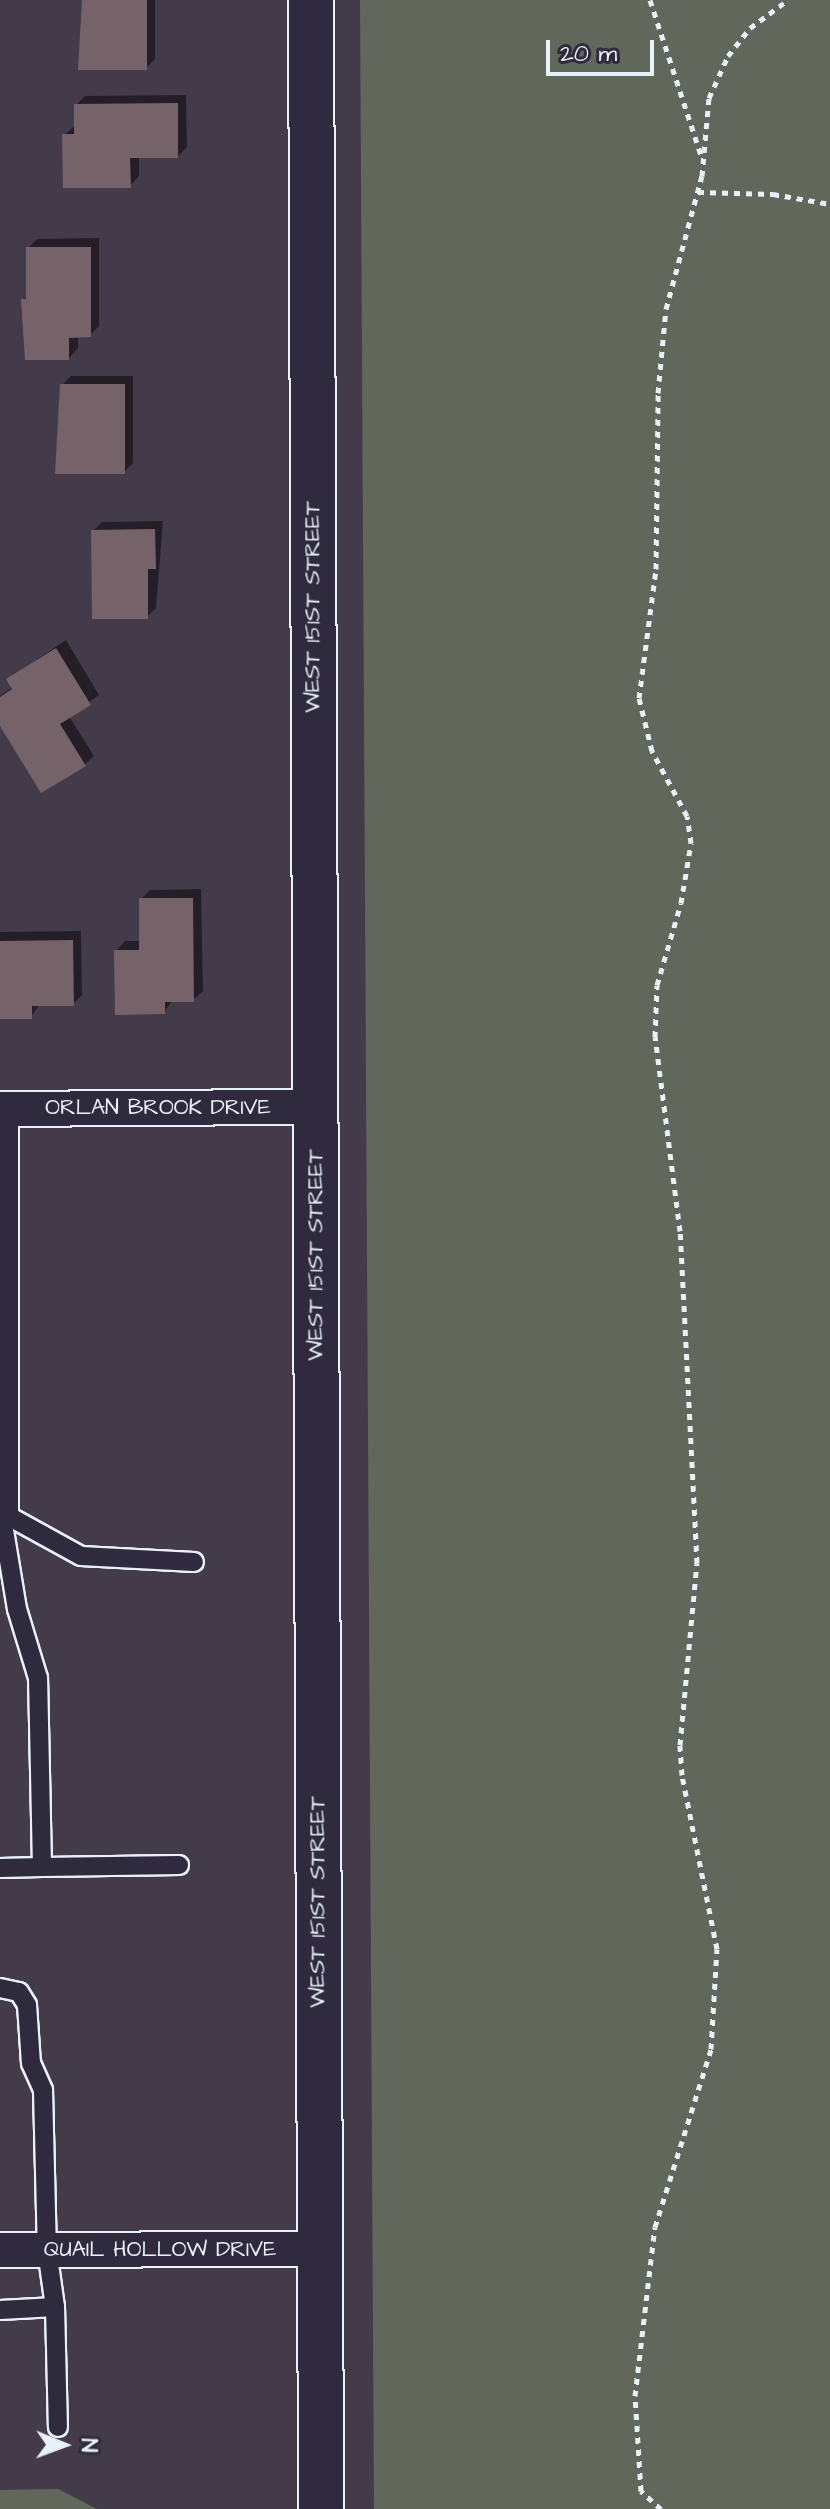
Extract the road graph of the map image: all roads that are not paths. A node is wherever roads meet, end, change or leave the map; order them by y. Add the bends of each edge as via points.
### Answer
1 (311, 0) edge
2 (315, 1107) junction
3 (1, 1109) edge
4 (2, 1257) edge
5 (1, 1512) edge
6 (194, 1562) dead end
7 (179, 1865) dead end
8 (42, 1867) junction
9 (0, 1868) edge
10 (0, 1988) edge
11 (320, 2249) junction
12 (0, 2250) edge
13 (47, 2250) junction
14 (55, 2307) junction
15 (0, 2310) edge
16 (58, 2427) dead end
17 (321, 2509) edge

1 - 2 street, WEST 151ST STREET
2 - 3 street, ORLAN BROOK DRIVE
2 - 11 street, WEST 151ST STREET
3 - 4 street
4 - 5 street
5 - 6 lane via 81,1556
5 - 8 lane via 17,1609 38,1678
7 - 8 lane
8 - 9 lane
10 - 13 lane via 19,1992 27,2005 31,2063 43,2090
11 - 13 street, QUAIL HOLLOW DRIVE
11 - 17 street, WEST 151ST STREET
12 - 13 street, QUAIL HOLLOW DRIVE
13 - 14 lane
14 - 15 lane
14 - 16 lane

